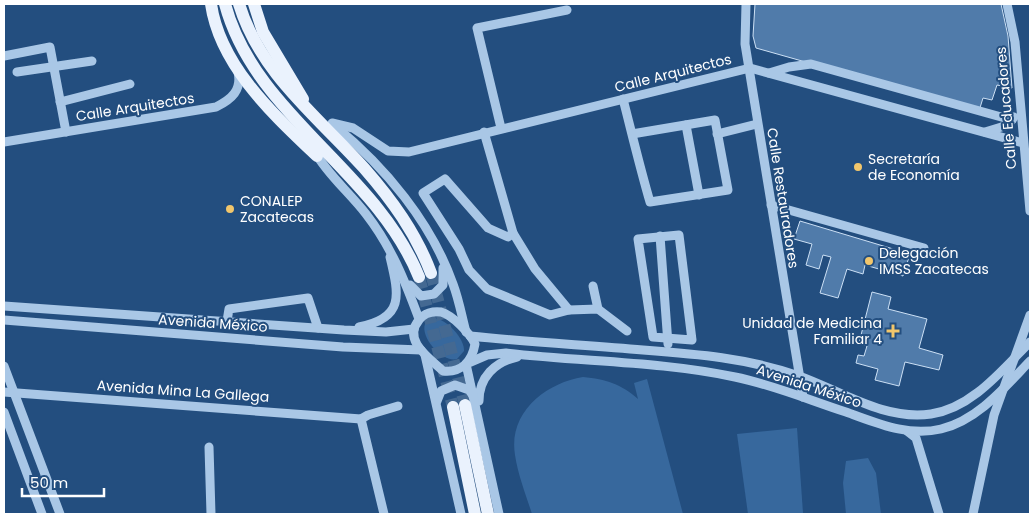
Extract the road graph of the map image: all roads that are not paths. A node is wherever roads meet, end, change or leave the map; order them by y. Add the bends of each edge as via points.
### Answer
1 (211, 4) edge
2 (225, 4) edge
3 (239, 4) edge
4 (254, 4) edge
5 (746, 4) edge
6 (1007, 4) edge
7 (567, 10) dead end
8 (4, 56) edge
9 (92, 61) dead end
10 (235, 64) junction
11 (54, 66) junction
12 (750, 68) junction
13 (17, 72) dead end
14 (769, 73) junction
15 (130, 84) dead end
16 (623, 99) junction
17 (60, 102) junction
18 (1020, 102) junction
19 (308, 111) junction
20 (1012, 120) junction
21 (317, 121) junction
22 (332, 123) junction
23 (757, 124) junction
24 (300, 125) junction
25 (686, 125) junction
26 (501, 128) junction
27 (66, 132) junction
28 (484, 132) junction
29 (984, 133) junction
30 (632, 134) junction
31 (718, 134) junction
32 (4, 142) edge
33 (1023, 143) junction
34 (317, 156) junction
35 (699, 195) junction
36 (771, 205) junction
37 (1030, 211) edge
38 (513, 233) junction
39 (660, 236) junction
40 (388, 247) junction
41 (924, 248) dead end
42 (441, 257) junction
43 (401, 270) junction
44 (593, 286) dead end
45 (4, 306) edge
46 (569, 310) junction
47 (598, 310) junction
48 (1030, 315) edge
49 (419, 319) junction
50 (4, 320) edge
51 (227, 320) junction
52 (318, 328) junction
53 (414, 329) junction
54 (344, 330) junction
55 (627, 331) dead end
56 (468, 334) junction
57 (669, 338) junction
58 (1030, 342) edge
59 (423, 352) junction
60 (667, 352) junction
61 (524, 355) junction
62 (1012, 360) junction
63 (1030, 361) edge
64 (466, 364) junction
65 (4, 366) edge
66 (799, 376) junction
67 (8, 392) edge
68 (1001, 392) junction
69 (803, 397) junction
70 (437, 402) junction
71 (398, 406) dead end
72 (465, 406) junction
73 (4, 412) edge
74 (361, 419) junction
75 (480, 421) junction
76 (907, 430) junction
77 (209, 447) dead end
78 (42, 514) edge
79 (60, 514) edge
80 (211, 514) edge
81 (384, 514) edge
82 (461, 514) edge
83 (475, 514) edge
84 (488, 514) edge
85 (499, 514) edge
86 (939, 514) edge
87 (973, 514) edge

1 - 10 main road via 219,36
2 - 24 main road via 245,54
3 - 19 main road via 255,45
4 - 19 main road via 263,32 300,91
5 - 12 street, Calle Restauradores via 745,44
6 - 18 street, Calle Educadores
7 - 26 street via 477,28
8 - 11 street via 50,47
9 - 11 street
10 - 27 street, Calle Arquitectos via 239,84 237,91 216,107
10 - 34 main road via 274,114
11 - 13 street
11 - 17 street
12 - 14 street, Calle Arquitectos
12 - 16 street, Calle Arquitectos
12 - 23 street, Calle Restauradores
14 - 20 street via 811,64
14 - 29 street, Calle Arquitectos
15 - 17 street
16 - 26 street, Calle Arquitectos
16 - 30 street
17 - 27 street
18 - 20 street
18 - 33 street, Calle Educadores
19 - 21 main road
20 - 29 street via 997,130
21 - 22 street, Calle Arquitectos
21 - 24 main road via 363,167 415,236 425,275 371,198
22 - 28 street, Calle Arquitectos via 353,128 388,151 409,152
22 - 42 street via 397,187
23 - 31 street
23 - 36 street, Calle Restauradores
24 - 34 street
25 - 30 street
25 - 31 street via 715,120
25 - 35 street
26 - 28 street, Calle Arquitectos
27 - 32 street, Calle Arquitectos
28 - 38 street
29 - 33 street, Calle Arquitectos
30 - 35 street via 650,202
31 - 35 street via 728,190
33 - 37 street, Calle Educadores
34 - 40 street via 365,213
36 - 41 street
36 - 66 street, Calle Restauradores
38 - 46 street via 536,269
38 - 46 street via 508,237 488,228 445,179 423,193 469,270 488,289 550,315
39 - 57 street
39 - 57 street via 638,239 653,337
39 - 57 street via 679,235 692,340
40 - 43 street
40 - 54 street via 397,285 395,306 384,319
42 - 43 street via 445,279 439,290 428,296 417,294
42 - 56 street
43 - 49 street
44 - 47 street
45 - 51 street, Avenida México
46 - 47 street
47 - 55 street
48 - 62 street
49 - 53 street
49 - 56 street via 428,313 446,313
50 - 59 street, Avenida México
51 - 52 street, Avenida México
51 - 52 street via 229,309 308,298
52 - 54 street, Avenida México
53 - 54 street, Avenida México via 386,332
53 - 59 street via 415,344
56 - 60 street, Avenida México
56 - 64 street via 475,344 472,357
57 - 60 street
58 - 62 street, Avenida México
59 - 64 street via 443,370 455,370
59 - 70 street
60 - 66 street, Avenida México via 749,361
61 - 64 street, Avenida México via 495,353
61 - 69 street, Avenida México via 696,371 775,386
61 - 75 street via 494,366 485,377 479,390
62 - 66 street, Avenida México via 972,398 960,406 932,414 902,415
62 - 68 street
63 - 68 street, Avenida México
64 - 72 street
65 - 67 street
66 - 69 street, Calle Restauradores
67 - 74 street, Avenida Mina La Gallega
67 - 79 street
68 - 76 street, Avenida México via 963,422 941,429
68 - 87 street
69 - 76 street, Avenida México via 888,427
70 - 72 street via 441,391 455,385 469,390
70 - 82 street
71 - 74 street
72 - 75 street
72 - 83 main road
72 - 84 main road
73 - 78 street
74 - 81 street
75 - 85 street
76 - 86 street via 916,438
77 - 80 street

